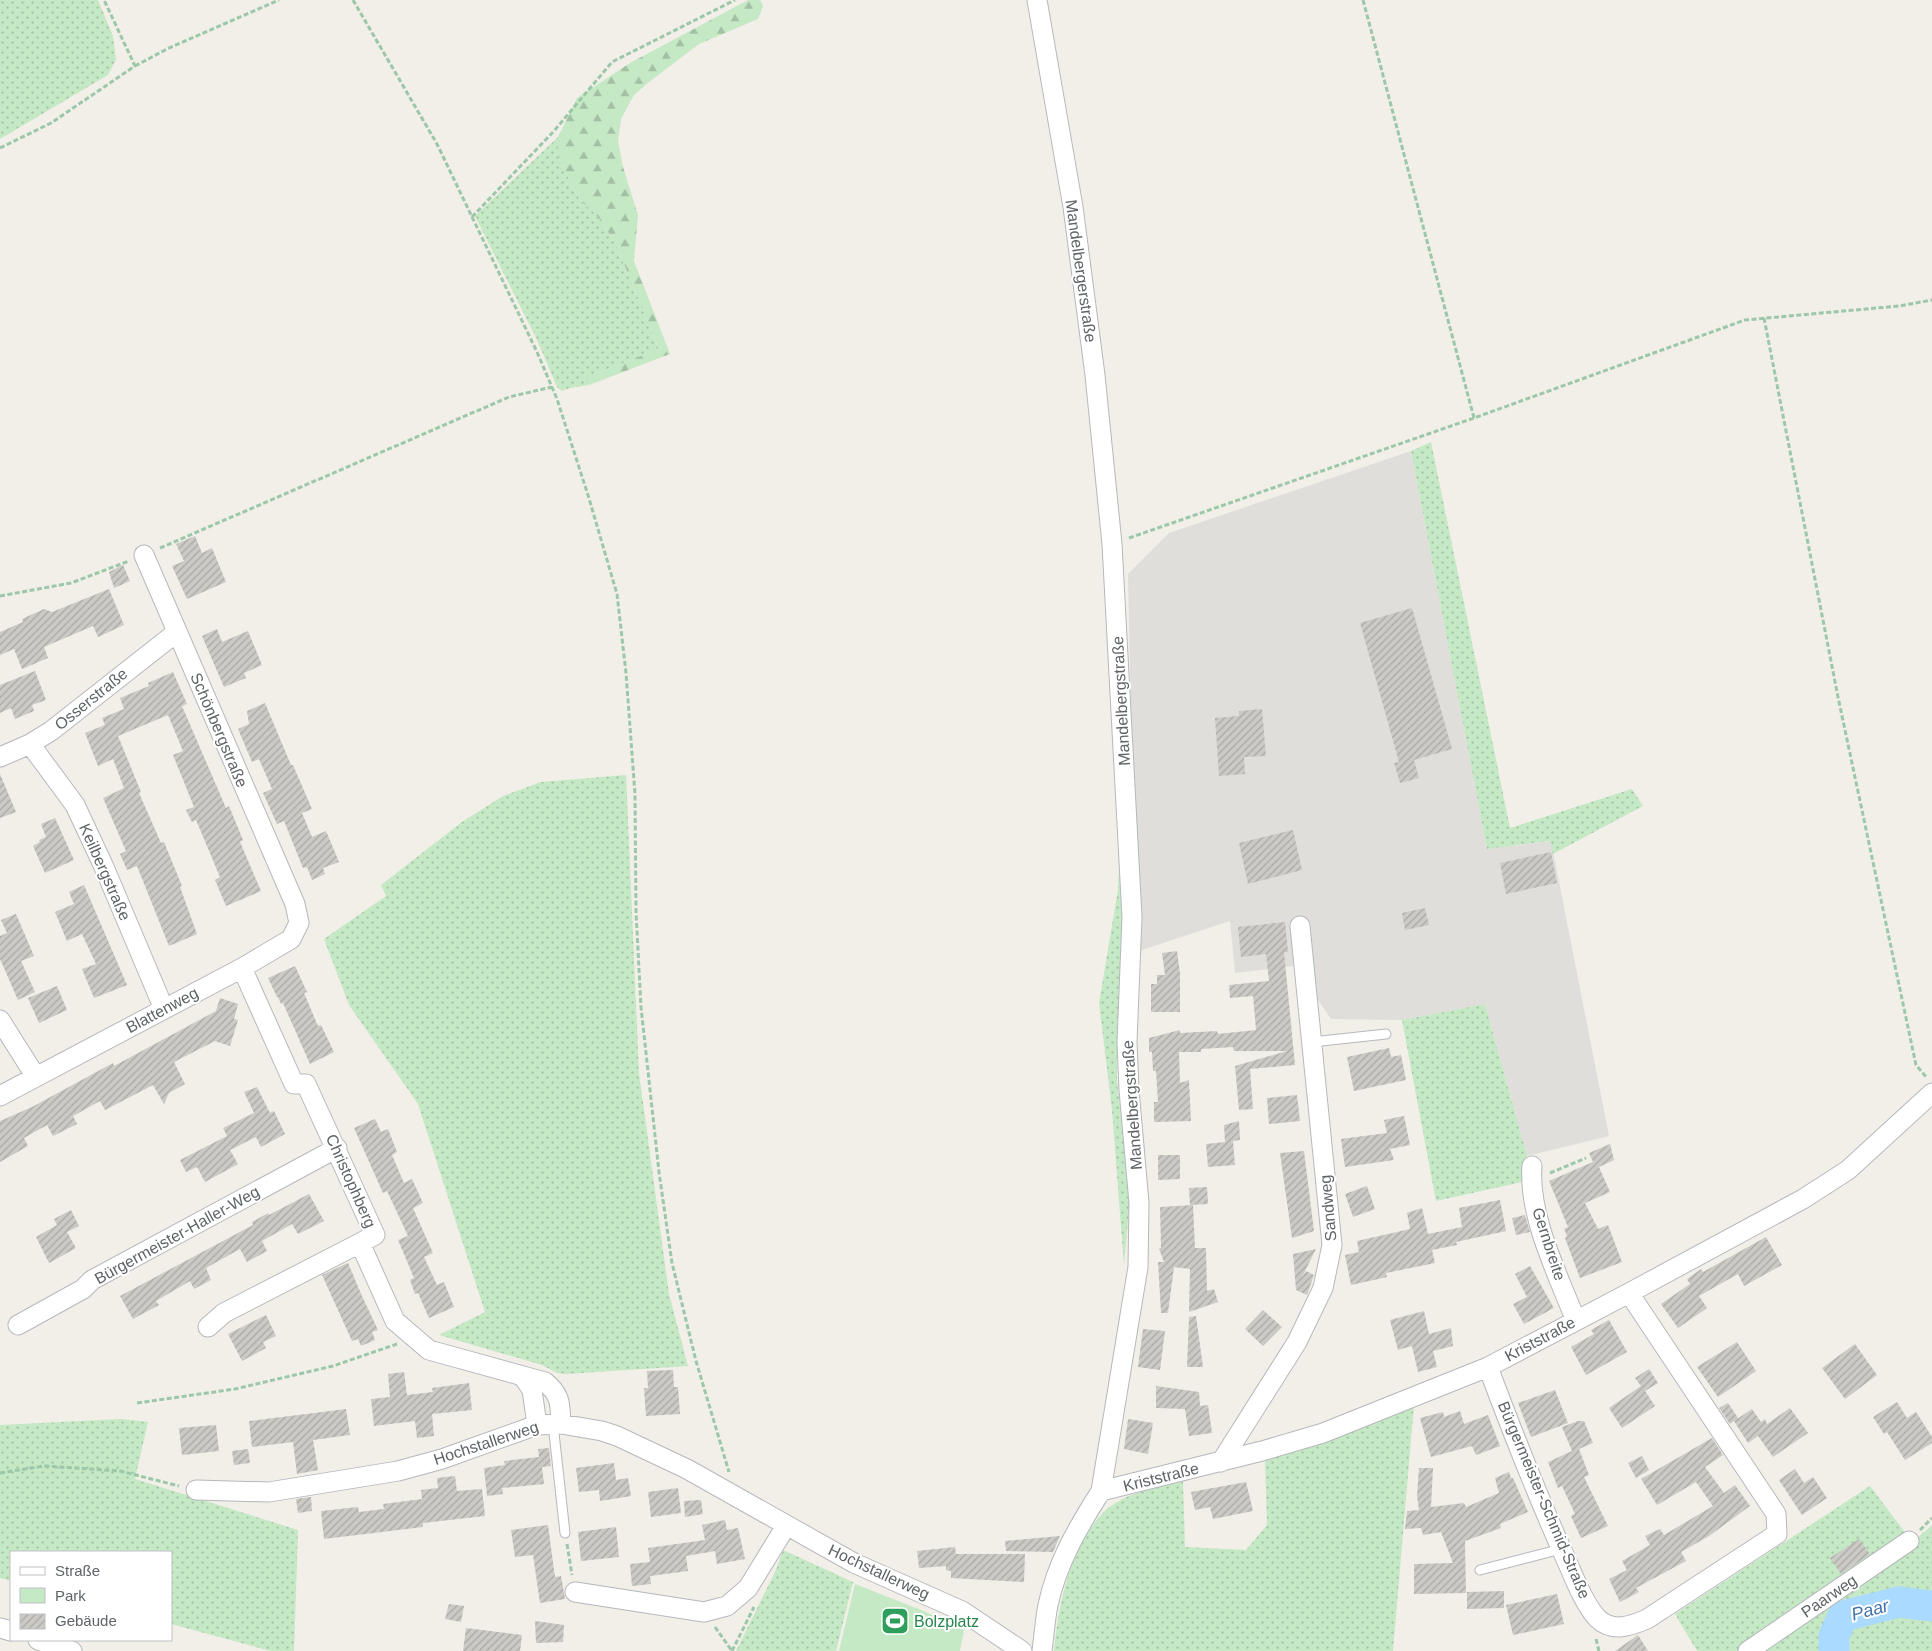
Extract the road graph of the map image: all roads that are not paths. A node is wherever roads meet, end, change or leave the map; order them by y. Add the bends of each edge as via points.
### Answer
1 (1037, 0) edge
2 (1112, 544) joint
3 (144, 555) road end
4 (177, 632) junction
5 (30, 744) junction
6 (0, 757) edge
7 (295, 904) joint
8 (1300, 926) dead end
9 (242, 968) junction
10 (164, 1009) junction
11 (0, 1020) edge
12 (1386, 1034) dead end
13 (1312, 1042) junction
14 (36, 1077) junction
15 (1932, 1093) edge
16 (0, 1096) edge
17 (337, 1148) junction
18 (1532, 1174) road end
19 (360, 1243) junction
20 (1629, 1293) junction
21 (1576, 1321) junction
22 (18, 1325) dead end
23 (208, 1327) dead end
24 (1488, 1366) junction
25 (550, 1424) junction
26 (1221, 1462) junction
27 (196, 1490) road end
28 (1102, 1491) junction
29 (786, 1526) junction
30 (565, 1533) road end
31 (1909, 1541) dead end
32 (1562, 1549) junction
33 (1480, 1570) dead end
34 (575, 1592) road end
35 (41, 1641) edge
36 (72, 1651) edge
37 (1022, 1651) edge
38 (1042, 1651) edge
39 (1748, 1651) edge

1 - 2 street, Mandelbergerstraße via 1074,217 1095,375
2 - 28 street, Mandelbergstraße via 1132,917 1127,1042 1139,1203 1138,1267
3 - 4 street, Schönbergstraße
4 - 5 street, Osserstraße
4 - 7 street, Schönbergstraße
5 - 6 street, Osserstraße
5 - 10 street, Keilbergstraße via 75,804
7 - 9 street, Blattenweg via 299,923 291,940
8 - 13 street, Sandweg
9 - 10 street, Blattenweg
9 - 17 street, Christophberg via 294,1084 306,1084
10 - 14 street, Blattenweg
11 - 14 street
12 - 13 lane
13 - 26 street, Sandweg via 1332,1245 1323,1288 1297,1342
14 - 16 street, Blattenweg
15 - 20 street, Kriststraße via 1848,1170 1786,1209
17 - 19 street, Christophberg via 376,1235
17 - 22 street, Bürgermeister-Haller-Weg via 92,1280 84,1288
18 - 21 street, Gernbreite via 1542,1236
19 - 23 street via 224,1313
19 - 25 street, Christophberg via 395,1321 429,1350 524,1378
20 - 21 street, Kriststraße
20 - 32 street, Bürgermeister-Schmid-Straße via 1776,1514 1776,1534 1628,1628 1611,1626 1598,1619
21 - 24 street, Kriststraße
24 - 26 street, Kriststraße via 1323,1433
24 - 32 street, Bürgermeister-Schmid-Straße via 1524,1463
25 - 27 street, Hochstallerweg via 398,1471 269,1492
25 - 29 street, Hochstallerweg via 617,1436 687,1469
25 - 30 lane
26 - 28 street, Kriststraße
28 - 38 street, Mandelbergstraße via 1063,1556 1048,1606
29 - 34 street via 748,1588 726,1606 704,1612
29 - 37 street, Hochstallerweg via 858,1566 962,1611
31 - 39 street, Paarweg
32 - 33 lane
35 - 36 street

